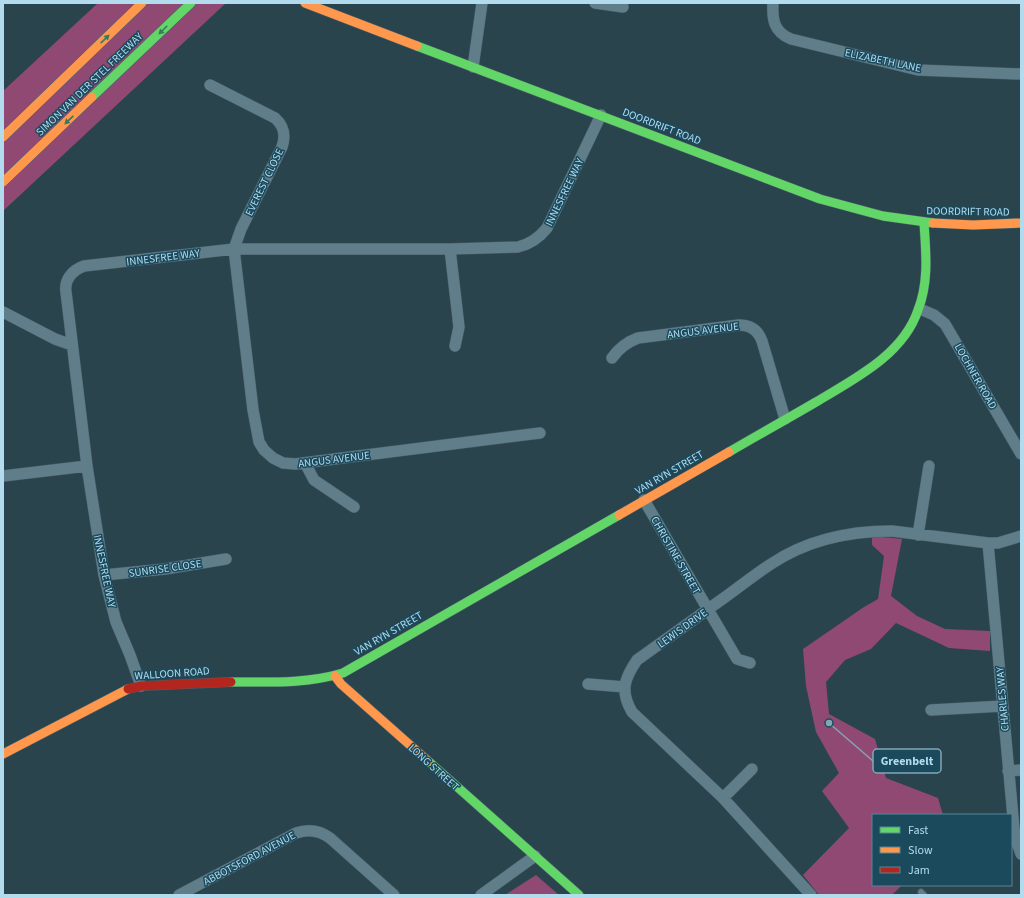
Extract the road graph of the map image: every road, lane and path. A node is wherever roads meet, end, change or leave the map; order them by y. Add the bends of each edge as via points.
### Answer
1 (142, 3) edge
2 (191, 3) edge
3 (305, 3) edge
4 (482, 3) edge
5 (595, 3) edge
6 (773, 3) edge
7 (623, 7) dead end
8 (473, 67) junction
9 (1021, 74) edge
10 (210, 85) dead end
11 (601, 115) junction
12 (3, 137) edge
13 (3, 182) edge
14 (924, 223) junction
15 (1021, 223) edge
16 (234, 249) junction
17 (450, 249) junction
18 (920, 309) junction
19 (3, 312) edge
20 (72, 345) junction
21 (455, 346) dead end
22 (612, 358) dead end
23 (785, 419) junction
24 (540, 433) dead end
25 (1021, 454) edge
26 (305, 463) junction
27 (87, 466) junction
28 (930, 466) dead end
29 (3, 476) edge
30 (644, 500) junction
31 (354, 507) dead end
32 (918, 535) junction
33 (1021, 536) edge
34 (988, 543) junction
35 (226, 559) dead end
36 (104, 575) junction
37 (708, 610) junction
38 (750, 664) dead end
39 (335, 676) junction
40 (588, 684) dead end
41 (141, 686) junction
42 (625, 687) junction
43 (1002, 706) junction
44 (931, 710) dead end
45 (3, 754) edge
46 (752, 769) dead end
47 (1021, 770) edge
48 (1008, 771) junction
49 (723, 798) junction
50 (1021, 854) edge
51 (535, 856) junction
52 (179, 895) edge
53 (394, 895) edge
54 (481, 895) edge
55 (579, 895) edge
56 (811, 895) edge

12 -> 1 main road, SIMON VAN DER STEL FREEWAY
2 -> 13 main road, SIMON VAN DER STEL FREEWAY
3 - 8 main road, DOORDRIFT ROAD
4 - 8 street
5 - 7 street
6 - 9 street, ELIZABETH LANE via 774,24 780,33 791,39 918,70
8 - 11 main road, DOORDRIFT ROAD
10 - 16 street, EVEREST CLOSE via 276,118 284,131 282,147 241,229
11 - 14 main road, DOORDRIFT ROAD via 820,199 869,213
11 - 17 street, INNESFREE WAY via 541,236 527,245 518,247
14 - 15 main road, DOORDRIFT ROAD
14 - 18 main road, VAN RYN STREET via 926,279
16 - 17 street, INNESFREE WAY
16 - 20 street, INNESFREE WAY via 84,266 76,270 65,288
16 - 26 street, ANGUS AVENUE via 259,442 273,458 283,463
17 - 21 street via 459,327
18 - 23 main road, VAN RYN STREET via 898,345 881,360
18 - 25 street, LOCHNER ROAD via 934,315 945,324
19 - 20 street
20 - 27 street, INNESFREE WAY
22 - 23 street, ANGUS AVENUE via 620,348 638,338 746,325 758,332 762,341
23 - 30 main road, VAN RYN STREET
24 - 26 street, ANGUS AVENUE
26 - 31 street via 314,480
27 - 29 street
27 - 36 street, INNESFREE WAY
28 - 32 street
30 - 37 street, CHRISTINE STREET
30 - 39 main road, VAN RYN STREET
32 - 34 street, LEWIS DRIVE
32 - 37 street, LEWIS DRIVE via 864,532 815,542 771,564
33 - 34 street, LEWIS DRIVE via 998,543
34 - 43 street, CHARLES WAY
35 - 36 street, SUNRISE CLOSE via 165,570
36 - 41 street, INNESFREE WAY via 116,622
37 - 38 street, CHRISTINE STREET via 737,659
37 - 42 street, LEWIS DRIVE via 637,660 630,670
39 - 41 main road, WALLOON ROAD via 302,681
39 - 51 main road, LONG STREET
40 - 42 street
41 - 45 main road, WALLOON ROAD via 129,689
42 - 49 street, LEWIS DRIVE via 627,703 632,712
43 - 44 street
43 - 48 street, CHARLES WAY
46 - 49 street
47 - 48 street
48 - 50 street, CHARLES WAY via 1014,828
49 - 56 street, LEWIS DRIVE
51 - 54 street
51 - 55 main road, LONG STREET
52 - 53 street, ABBOTSFORD AVENUE via 296,833 307,830 326,835

